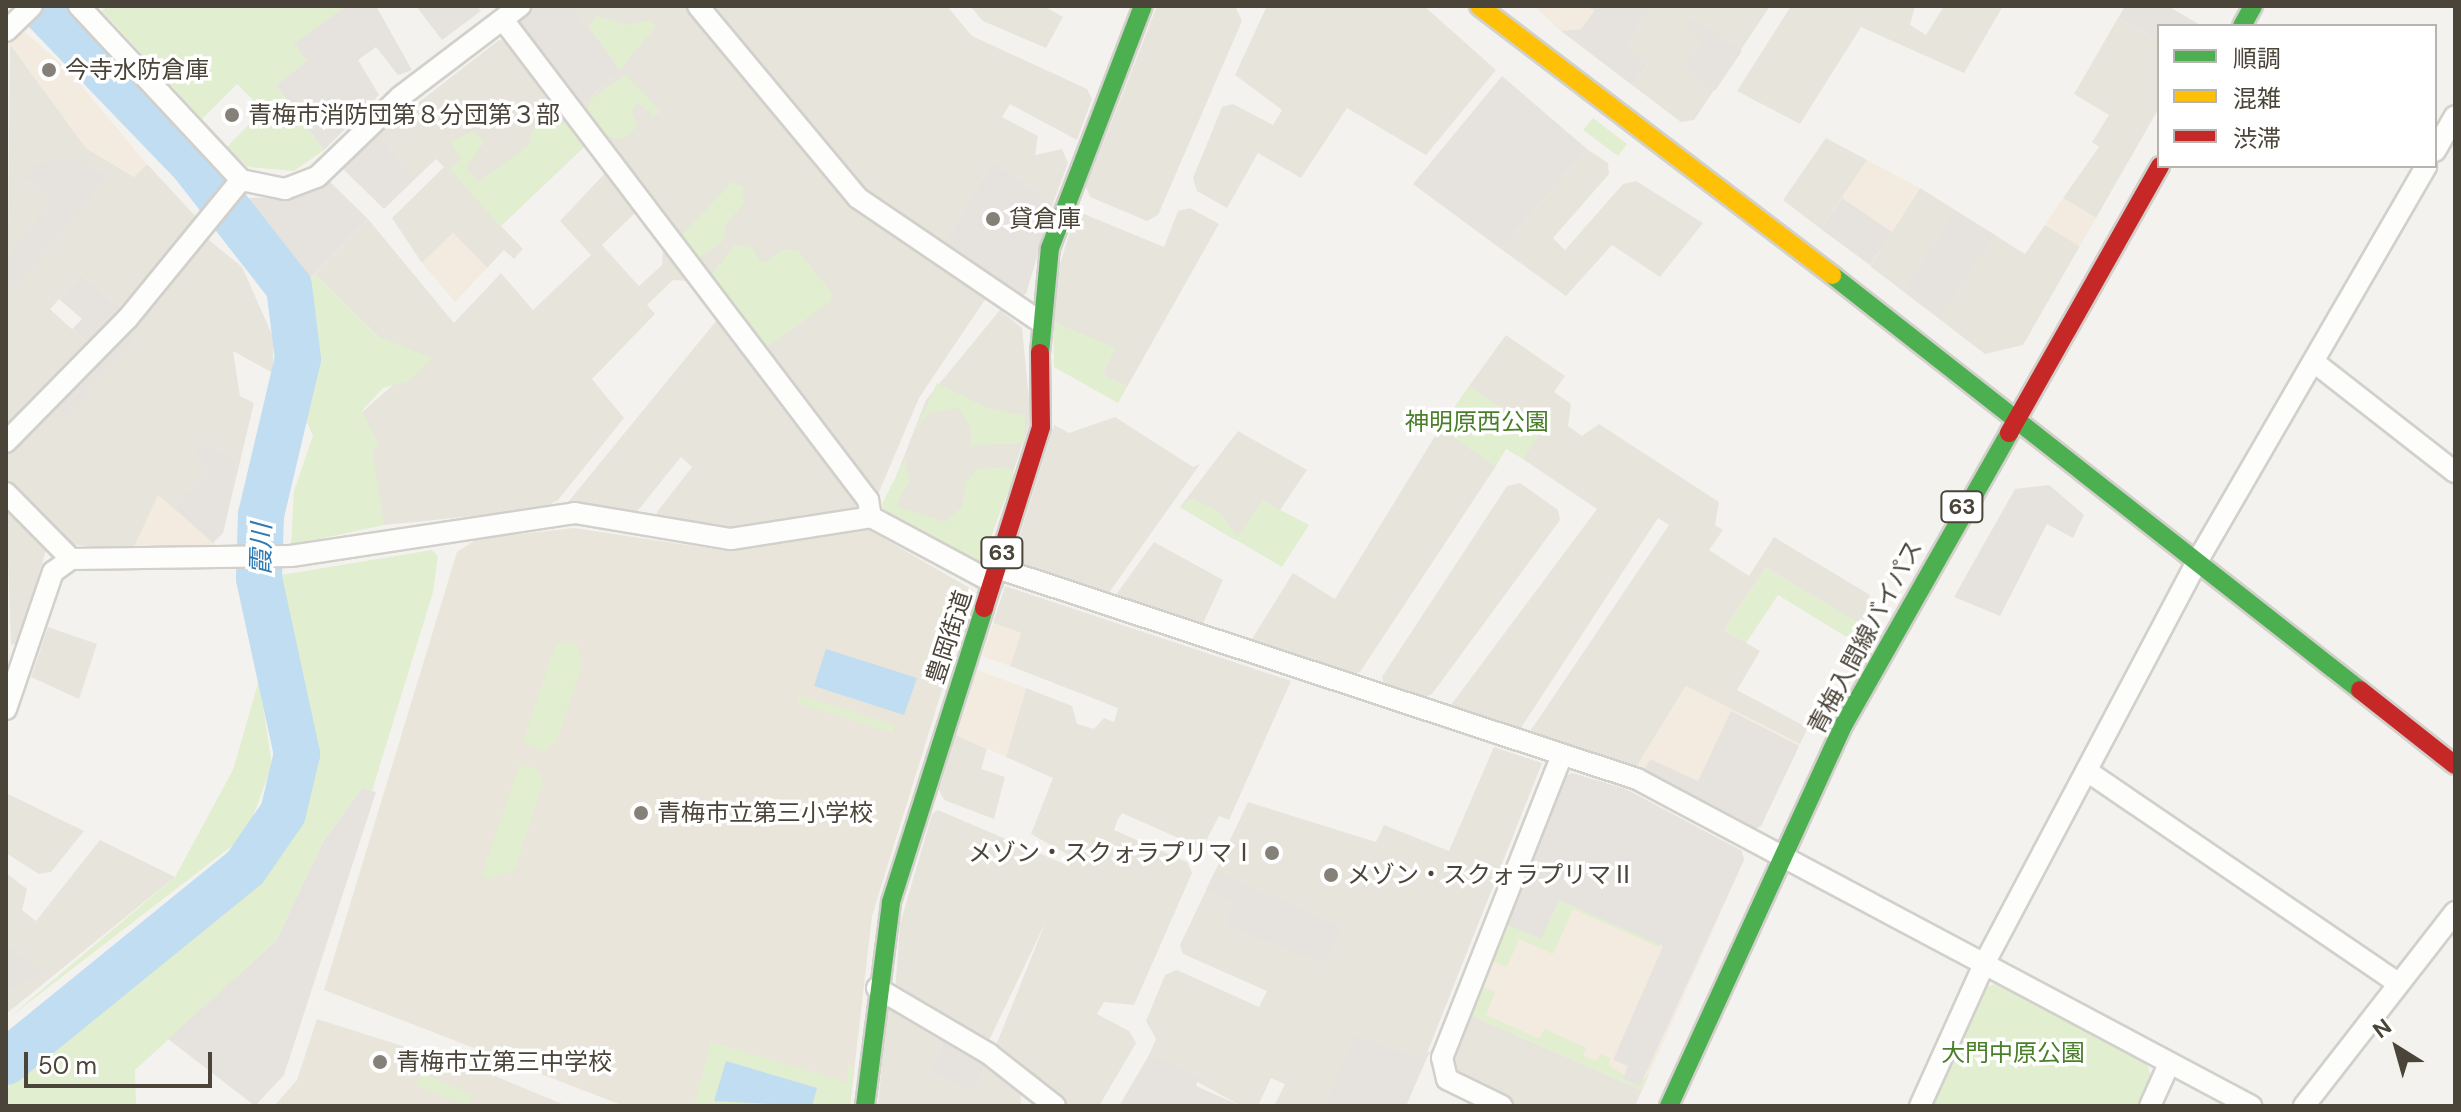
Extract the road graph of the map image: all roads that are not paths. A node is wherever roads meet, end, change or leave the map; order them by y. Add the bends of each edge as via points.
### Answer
1 (79, 6) edge
2 (520, 6) edge
3 (698, 6) edge
4 (1143, 6) edge
5 (1479, 6) edge
6 (2253, 6) edge
7 (504, 21) junction
8 (2243, 24) edge
9 (2455, 116) edge
10 (2437, 148) edge
11 (2159, 168) edge
12 (2425, 168) edge
13 (238, 186) junction
14 (1039, 321) junction
15 (2314, 362) junction
16 (2015, 416) junction
17 (6, 442) edge
18 (2455, 472) edge
19 (6, 493) edge
20 (871, 517) junction
21 (71, 559) junction
22 (2198, 560) junction
23 (995, 575) junction
24 (6, 709) edge
25 (1562, 755) junction
26 (2455, 765) edge
27 (2087, 771) junction
28 (1780, 857) junction
29 (2455, 912) edge
30 (1984, 964) junction
31 (2398, 983) junction
32 (877, 988) junction
33 (2169, 1064) junction
34 (865, 1106) edge
35 (1055, 1106) edge
36 (1502, 1106) edge
37 (1669, 1106) edge
38 (1920, 1106) edge
39 (2150, 1106) edge
40 (2251, 1106) edge
41 (2304, 1106) edge

1 - 13 street
2 - 7 street
3 - 14 street via 858,198
4 - 14 main road, 豊岡街道 / 63 via 1050,248
5 - 16 main road
6 - 8 main road
7 - 13 street via 400,97 317,177 285,189
7 - 20 street via 868,500
9 - 10 street
11 - 16 main road, 青梅入間線バイパス / 63
12 - 15 street
13 - 17 street via 128,318
14 - 23 main road, 豊岡街道 / 63 via 1044,414
15 - 18 street
15 - 22 street
16 - 22 main road
16 - 28 main road, 青梅入間線バイパス / 63 via 1844,724
19 - 21 street
20 - 21 street via 731,539 575,513 291,556
20 - 23 street
21 - 24 street via 49,581
22 - 26 main road
22 - 27 street
23 - 25 street
23 - 32 main road, 豊岡街道 / 63 via 894,891
25 - 28 street via 1637,779
25 - 36 street via 1442,1058 1447,1079
27 - 30 street
27 - 31 street
28 - 30 street
28 - 37 main road, 青梅入間線バイパス / 63
29 - 31 street
30 - 33 street
30 - 38 street
31 - 41 street
32 - 34 main road, 豊岡街道 / 63
32 - 35 street via 989,1054
33 - 39 street
33 - 40 street

